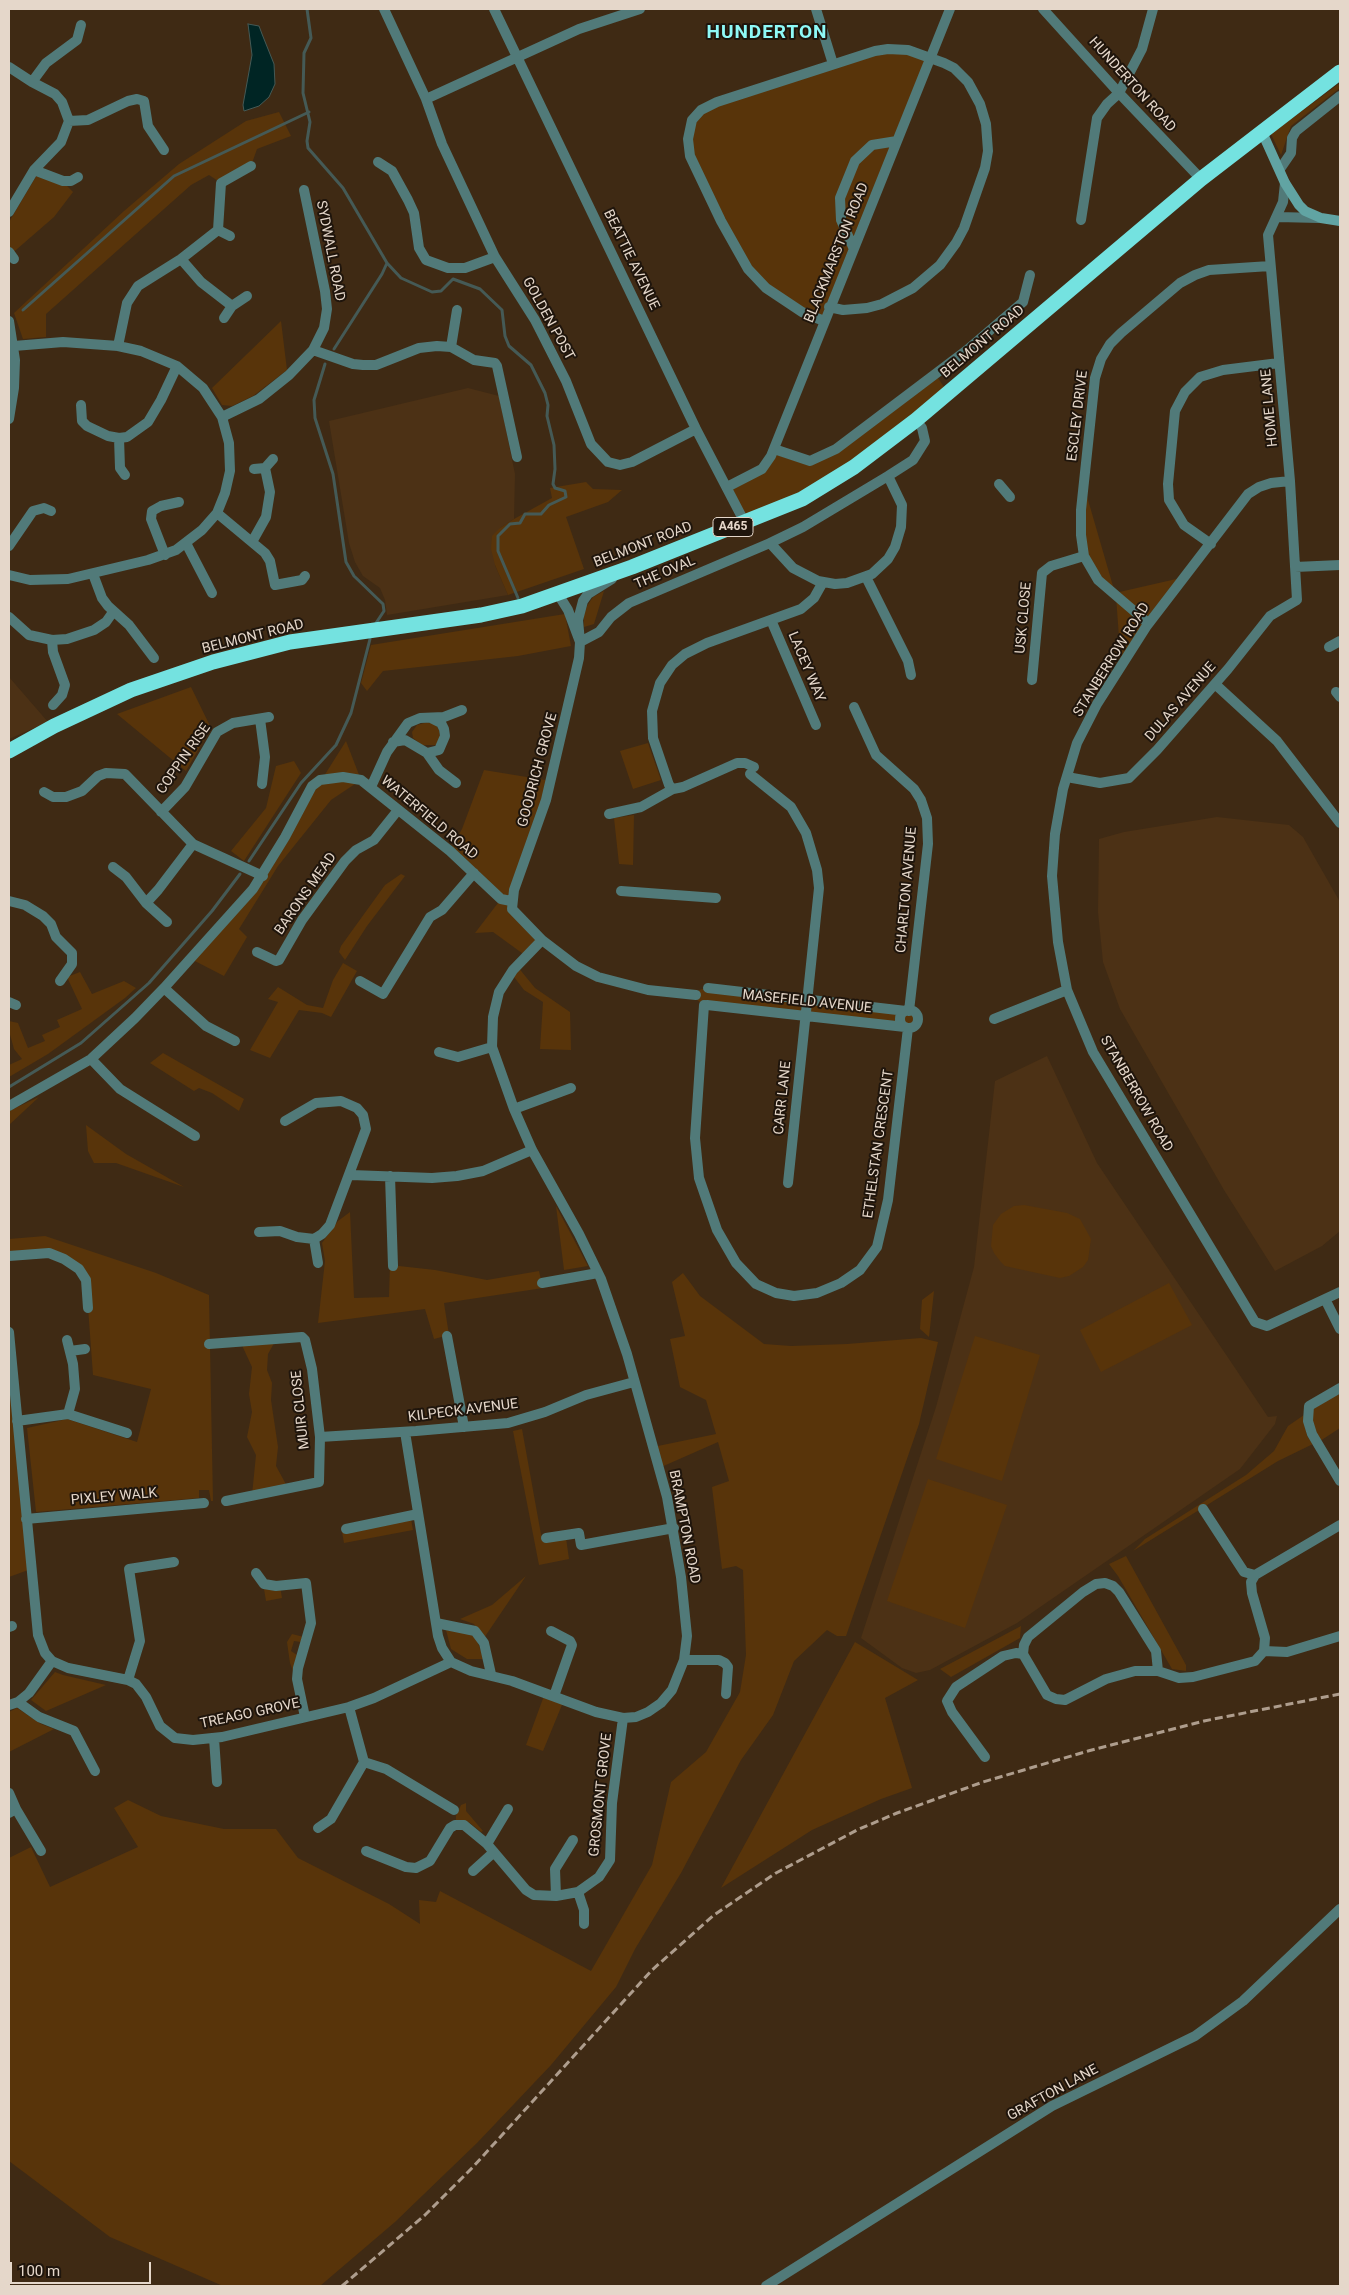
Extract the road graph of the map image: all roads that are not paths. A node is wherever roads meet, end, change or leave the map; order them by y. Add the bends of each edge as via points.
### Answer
1 (384, 9) edge
2 (494, 9) edge
3 (640, 9) edge
4 (816, 9) edge
5 (950, 9) edge
6 (1043, 9) edge
7 (1154, 9) edge
8 (81, 25) dead end
9 (517, 57) junction
10 (931, 58) junction
11 (833, 64) junction
12 (9, 66) edge
13 (1340, 72) edge
14 (32, 82) junction
15 (1119, 93) junction
16 (1340, 96) edge
17 (426, 99) junction
18 (69, 121) junction
19 (1262, 132) junction
20 (897, 141) junction
21 (164, 150) dead end
22 (378, 162) dead end
23 (251, 166) dead end
24 (1280, 169) junction
25 (34, 170) junction
26 (78, 177) dead end
27 (1201, 179) junction
28 (1285, 183) junction
29 (304, 190) dead end
30 (9, 212) edge
31 (1278, 217) junction
32 (1321, 218) junction
33 (1081, 220) dead end
34 (1340, 221) edge
35 (218, 230) junction
36 (230, 236) dead end
37 (853, 247) junction
38 (495, 257) junction
39 (181, 259) junction
40 (1270, 266) junction
41 (1030, 275) dead end
42 (247, 296) dead end
43 (232, 306) junction
44 (829, 307) junction
45 (457, 310) dead end
46 (224, 318) dead end
47 (9, 321) edge
48 (824, 321) junction
49 (14, 346) junction
50 (118, 346) junction
51 (451, 347) junction
52 (313, 350) junction
53 (1279, 362) junction
54 (177, 366) junction
55 (81, 405) dead end
56 (222, 417) junction
57 (9, 419) edge
58 (916, 420) junction
59 (696, 429) junction
60 (119, 438) junction
61 (774, 449) junction
62 (517, 457) dead end
63 (273, 459) dead end
64 (265, 468) junction
65 (254, 469) dead end
66 (125, 475) dead end
67 (888, 476) junction
68 (1290, 481) junction
69 (1000, 484) dead end
70 (727, 487) junction
71 (1010, 497) dead end
72 (179, 502) dead end
73 (47, 509) dead end
74 (217, 513) junction
75 (745, 523) junction
76 (252, 542) junction
77 (186, 543) junction
78 (770, 543) junction
79 (1211, 544) junction
80 (9, 546) edge
81 (164, 555) junction
82 (1084, 556) junction
83 (1340, 565) edge
84 (632, 567) junction
85 (1295, 567) junction
86 (93, 574) junction
87 (9, 575) edge
88 (306, 576) dead end
89 (866, 576) junction
90 (823, 582) junction
91 (212, 593) dead end
92 (558, 594) junction
93 (1297, 600) joint
94 (113, 612) junction
95 (9, 617) edge
96 (771, 620) junction
97 (1148, 623) junction
98 (52, 640) junction
99 (1340, 641) edge
100 (580, 642) junction
101 (1329, 647) dead end
102 (154, 658) dead end
103 (911, 675) dead end
104 (1032, 680) dead end
105 (1215, 684) junction
106 (53, 705) dead end
107 (854, 707) dead end
108 (462, 710) dead end
109 (431, 718) junction
110 (816, 725) dead end
111 (393, 742) junction
112 (9, 751) edge
113 (427, 753) junction
114 (1066, 777) junction
115 (456, 783) dead end
116 (262, 784) dead end
117 (371, 788) junction
118 (673, 789) junction
119 (44, 792) dead end
120 (398, 810) junction
121 (162, 812) junction
122 (609, 814) dead end
123 (1340, 823) edge
124 (193, 844) junction
125 (113, 868) dead end
126 (474, 873) junction
127 (263, 876) junction
128 (622, 890) dead end
129 (716, 898) dead end
130 (9, 901) edge
131 (512, 901) junction
132 (146, 903) junction
133 (167, 922) dead end
134 (542, 940) junction
135 (257, 952) dead end
136 (60, 981) dead end
137 (360, 981) dead end
138 (164, 988) junction
139 (708, 988) junction
140 (1067, 990) junction
141 (696, 995) junction
142 (808, 1000) junction
143 (706, 1005) junction
144 (907, 1011) junction
145 (806, 1016) junction
146 (994, 1019) dead end
147 (906, 1027) junction
148 (235, 1041) dead end
149 (492, 1047) junction
150 (439, 1052) dead end
151 (90, 1058) junction
152 (570, 1088) dead end
153 (9, 1106) edge
154 (514, 1108) junction
155 (286, 1121) dead end
156 (195, 1136) dead end
157 (532, 1150) junction
158 (351, 1174) junction
159 (390, 1176) junction
160 (788, 1183) dead end
161 (259, 1232) dead end
162 (314, 1239) junction
163 (9, 1256) edge
164 (318, 1263) dead end
165 (393, 1266) dead end
166 (598, 1273) junction
167 (542, 1283) dead end
168 (1340, 1292) edge
169 (1325, 1299) junction
170 (88, 1308) dead end
171 (1340, 1329) edge
172 (9, 1335) edge
173 (447, 1336) dead end
174 (67, 1340) dead end
175 (209, 1344) dead end
176 (85, 1348) dead end
177 (70, 1351) junction
178 (634, 1382) junction
179 (1340, 1388) edge
180 (68, 1414) junction
181 (17, 1421) junction
182 (464, 1428) junction
183 (405, 1432) junction
184 (127, 1433) dead end
185 (320, 1437) junction
186 (1340, 1481) edge
187 (226, 1501) dead end
188 (204, 1503) dead end
189 (1203, 1509) dead end
190 (418, 1514) junction
191 (26, 1519) junction
192 (1340, 1524) edge
193 (674, 1528) junction
194 (346, 1529) dead end
195 (546, 1538) dead end
196 (174, 1562) dead end
197 (256, 1573) dead end
198 (1254, 1575) junction
199 (436, 1623) junction
200 (550, 1631) dead end
201 (1340, 1636) edge
202 (1264, 1651) junction
203 (1023, 1654) junction
204 (684, 1660) junction
205 (52, 1661) junction
206 (451, 1662) junction
207 (1158, 1671) junction
208 (492, 1674) junction
209 (128, 1680) junction
210 (726, 1694) dead end
211 (554, 1696) junction
212 (14, 1704) edge
213 (348, 1707) junction
214 (304, 1718) junction
215 (623, 1718) junction
216 (214, 1738) junction
217 (985, 1757) dead end
218 (364, 1762) junction
219 (95, 1771) dead end
220 (217, 1782) dead end
221 (9, 1793) edge
222 (508, 1809) dead end
223 (454, 1810) dead end
224 (12, 1811) edge
225 (318, 1828) dead end
226 (573, 1840) dead end
227 (490, 1848) junction
228 (41, 1851) dead end
229 (366, 1851) dead end
230 (473, 1871) dead end
231 (578, 1892) junction
232 (556, 1896) junction
233 (1340, 1909) edge
234 (584, 1924) dead end
235 (766, 2286) edge

1 - 17 street, GOLDEN POST
2 - 9 street, BEATTIE AVENUE
3 - 9 street via 579,29
4 - 11 street
5 - 10 street, BLACKMARSTON ROAD
6 - 15 street, HUNDERTON ROAD
7 - 15 street via 1142,49
8 - 14 street via 77,40 46,63
9 - 17 street
9 - 59 street, BEATTIE AVENUE
10 - 11 street via 908,50 888,49
10 - 20 street, BLACKMARSTON ROAD
10 - 44 street via 954,68 968,82 986,124 988,151 985,168 964,228 940,265 913,288 867,308 844,310
11 - 48 street via 708,106 692,120 688,139 693,163 748,269 766,288 802,312
12 - 14 street
13 - 19 highway, BELMONT ROAD / A465
14 - 18 street via 55,94 62,102
15 - 27 street, HUNDERTON ROAD
15 - 33 street via 1106,104 1098,118
16 - 24 street via 1296,131 1291,153
17 - 38 street, GOLDEN POST via 442,144
18 - 21 street via 88,120 128,101 144,101 148,126
18 - 25 street via 61,142
19 - 24 street
19 - 27 highway, BELMONT ROAD / A465
20 - 37 street, BLACKMARSTON ROAD
20 - 37 street via 872,145 855,161 840,198 841,220
22 - 38 street via 392,172 408,200 414,213 419,248 426,260 448,268 465,268
23 - 35 street via 220,183
24 - 28 street
25 - 26 street via 63,181
25 - 30 street
27 - 58 highway, BELMONT ROAD / A465
28 - 31 street, HOME LANE
28 - 32 street via 1305,211
29 - 52 street, SYDWALL ROAD via 327,309 324,328
31 - 32 street
31 - 40 street, HOME LANE via 1268,235
32 - 34 street
35 - 36 street
35 - 39 street
37 - 44 street, BLACKMARSTON ROAD
38 - 59 street, GOLDEN POST via 535,320 598,454 608,462 620,465 632,462
39 - 43 street via 201,282
39 - 50 street via 138,286 132,294 122,317
40 - 53 street, HOME LANE
40 - 82 street, ESCLEY DRIVE via 1209,270 1195,275 1110,344 1095,378 1081,510
41 - 61 street, BELMONT ROAD via 1023,302 967,350 836,449 810,461
42 - 43 street
43 - 46 street
44 - 48 street, BLACKMARSTON ROAD
45 - 51 street
47 - 49 street
48 - 61 street, BLACKMARSTON ROAD
49 - 50 street via 63,342
49 - 57 street via 15,374
50 - 54 street
51 - 52 street via 428,346 376,365 353,364
51 - 62 street via 474,360 497,366
52 - 56 street, SYDWALL ROAD via 290,375 259,399
53 - 68 street, HOME LANE
53 - 79 street via 1223,370 1200,377 1185,392 1175,411 1169,500 1184,525
54 - 56 street via 203,388
54 - 60 street via 148,422 135,433
55 - 60 street via 82,421 87,426
56 - 74 street via 229,443 230,471
58 - 67 street, THE OVAL via 922,428 925,442 913,460
58 - 75 highway, BELMONT ROAD / A465 via 833,481 802,499
59 - 70 street, BEATTIE AVENUE
60 - 66 street via 120,468
61 - 70 street, BLACKMARSTON ROAD via 762,469
63 - 64 street
64 - 65 street
64 - 76 street via 269,504 260,531
67 - 78 street, THE OVAL
67 - 89 street via 902,505 901,527 888,559
68 - 79 street, STANBERROW ROAD via 1271,483 1248,494
68 - 85 street, HOME LANE
69 - 71 street
70 - 75 street, BEATTIE AVENUE
72 - 81 street via 152,511 151,519
73 - 80 street via 33,510
74 - 76 street
74 - 77 street
75 - 84 highway, BELMONT ROAD / A465
76 - 88 street via 265,552 270,561 275,585 302,580
77 - 81 street
77 - 91 street
78 - 90 street via 793,568
78 - 100 street, THE OVAL via 628,603 599,632
79 - 97 street, STANBERROW ROAD
81 - 86 street
82 - 97 street, ESCLEY DRIVE via 1098,580
82 - 104 street, USK CLOSE via 1051,566 1042,573
83 - 85 street
84 - 92 highway, BELMONT ROAD / A465
84 - 100 street, GOODRICH GROVE via 582,601 578,620
85 - 93 street, HOME LANE
86 - 87 street via 50,580
86 - 94 street via 102,598
89 - 90 street via 847,583
89 - 103 street via 908,661
90 - 96 street via 808,604
92 - 100 street, GOODRICH GROVE
92 - 112 highway, BELMONT ROAD / A465 via 481,615 290,642 213,662 131,690
93 - 105 street, DULAS AVENUE via 1270,616
94 - 98 street via 94,630 67,639
94 - 102 street via 129,625
95 - 98 street via 29,635
96 - 110 street, LACEY WAY
96 - 118 street via 695,648 666,672 655,697 652,726 655,746
97 - 114 street, STANBERROW ROAD via 1097,704 1077,743
98 - 106 street via 65,685 62,696
99 - 101 street
100 - 131 street, GOODRICH GROVE via 546,800
105 - 114 street, DULAS AVENUE via 1129,778 1100,783
105 - 123 street via 1277,741
107 - 144 street, CHARLTON AVENUE via 876,755 914,789 927,818 928,844
108 - 109 street
109 - 111 street via 408,723
109 - 113 street via 441,723 445,736 439,750
111 - 113 street via 405,740
111 - 117 street
113 - 115 street via 439,770
114 - 140 street, STANBERROW ROAD via 1054,834 1052,876 1058,942
116 - 121 street, COPPIN RISE via 264,718 233,723 217,732 185,787
117 - 120 street, WATERFIELD ROAD
117 - 127 street, WATERFIELD ROAD via 361,780 343,777 320,780 312,786
118 - 122 street via 641,807
118 - 142 street, CARR LANE via 683,788 737,764 745,764 791,806 806,833 819,888
119 - 121 street via 53,797 74,795 98,776 116,772 124,774
120 - 126 street, WATERFIELD ROAD
120 - 135 street, BARONS MEAD via 374,840 345,860 302,920 279,960
121 - 124 street
124 - 127 street
124 - 132 street
125 - 132 street via 126,877
126 - 131 street, WATERFIELD ROAD via 501,899
126 - 137 street via 442,910 430,917 383,994
127 - 138 street, WATERFIELD ROAD
128 - 129 street
130 - 136 street via 25,905 43,916 56,937 72,953 72,964
131 - 134 street via 512,909 517,916
132 - 133 street
134 - 141 street via 598,978 648,990
134 - 149 street, BRAMPTON ROAD via 513,970 499,992 493,1017
138 - 148 street via 206,1026
138 - 151 street, WATERFIELD ROAD
139 - 141 street via 701,988
139 - 142 street, MASEFIELD AVENUE
139 - 143 street via 714,996
140 - 146 street
140 - 169 street, STANBERROW ROAD via 1093,1052 1255,1322 1267,1326
141 - 143 street via 699,1002
142 - 144 street, MASEFIELD AVENUE
142 - 145 street, CARR LANE
143 - 145 street, MASEFIELD AVENUE
143 - 147 street, ETHELSTAN CRESCENT via 695,1138 699,1178 718,1230 736,1263 756,1284 776,1293 794,1296 816,1293 841,1283 860,1270 877,1247 888,1200
144 - 147 street, CHARLTON AVENUE via 900,1018
145 - 147 street, MASEFIELD AVENUE
145 - 160 street, CARR LANE
149 - 150 street via 458,1057
149 - 154 street, BRAMPTON ROAD
151 - 153 street, WATERFIELD ROAD
151 - 156 street via 120,1088
152 - 154 street
154 - 157 street, BRAMPTON ROAD
155 - 158 street via 316,1103 341,1102 357,1108 364,1115 366,1129
157 - 159 street via 483,1171 432,1178
157 - 166 street, BRAMPTON ROAD
158 - 159 street
158 - 162 street via 330,1224
159 - 165 street
161 - 162 street via 280,1232
162 - 164 street
163 - 170 street via 49,1253 64,1259 79,1269 86,1280
166 - 167 street
166 - 178 street, BRAMPTON ROAD
168 - 169 street, STANBERROW ROAD
169 - 171 street
172 - 181 street
173 - 182 street
174 - 177 street
175 - 185 street, MUIR CLOSE via 302,1336 312,1369
176 - 177 street
177 - 180 street via 75,1389
178 - 182 street, KILPECK AVENUE via 586,1395 521,1420
178 - 193 street, BRAMPTON ROAD
179 - 186 street via 1309,1406 1308,1421 1312,1434
180 - 181 street
180 - 184 street
181 - 191 street
182 - 183 street, KILPECK AVENUE
183 - 185 street, KILPECK AVENUE
183 - 190 street
185 - 187 street, MUIR CLOSE via 319,1482
188 - 191 street, PIXLEY WALK
189 - 198 street via 1244,1572
190 - 194 street
190 - 199 street
191 - 205 street via 38,1635
192 - 198 street
193 - 195 street via 581,1545 578,1533
193 - 204 street, BRAMPTON ROAD via 685,1611
196 - 209 street via 129,1570 140,1641
197 - 214 street via 264,1584 306,1583 311,1623 297,1679
198 - 202 street via 1252,1593 1265,1638
199 - 206 street via 442,1648
199 - 208 street via 475,1631 484,1643
200 - 211 street via 572,1645
201 - 202 street via 1286,1652
202 - 207 street via 1255,1661 1193,1677 1179,1678
203 - 207 street via 1047,1695 1056,1699 1075,1697 1118,1675
203 - 207 street via 1028,1638 1083,1592 1105,1583 1119,1592 1156,1651
203 - 217 street via 1003,1656 956,1686 947,1701
204 - 210 street via 719,1660 725,1663 728,1667
204 - 215 street, BRAMPTON ROAD via 672,1690 661,1703 636,1717
205 - 209 street via 68,1668
205 - 212 street via 29,1693
206 - 208 street, BRAMPTON ROAD via 471,1671
206 - 213 street, TREAGO GROVE
208 - 211 street, BRAMPTON ROAD
209 - 216 street, TREAGO GROVE via 141,1689 160,1726 168,1733 184,1739
211 - 215 street, BRAMPTON ROAD
212 - 219 street via 74,1731
213 - 214 street, TREAGO GROVE
213 - 218 street
214 - 216 street, TREAGO GROVE
215 - 231 street, GROSMONT GROVE via 612,1802 610,1860 599,1876
216 - 220 street
218 - 223 street via 386,1769
218 - 225 street via 331,1819
221 - 224 street
222 - 227 street
224 - 228 street
226 - 232 street, GROSMONT GROVE via 555,1869
227 - 229 street, GROSMONT GROVE via 470,1828 459,1824 450,1828 430,1861 416,1868
227 - 230 street
227 - 232 street, GROSMONT GROVE via 526,1890 543,1896
231 - 232 street, GROSMONT GROVE
231 - 234 street via 584,1910
233 - 235 street, GRAFTON LANE via 1243,2002 1195,2036 1052,2106

